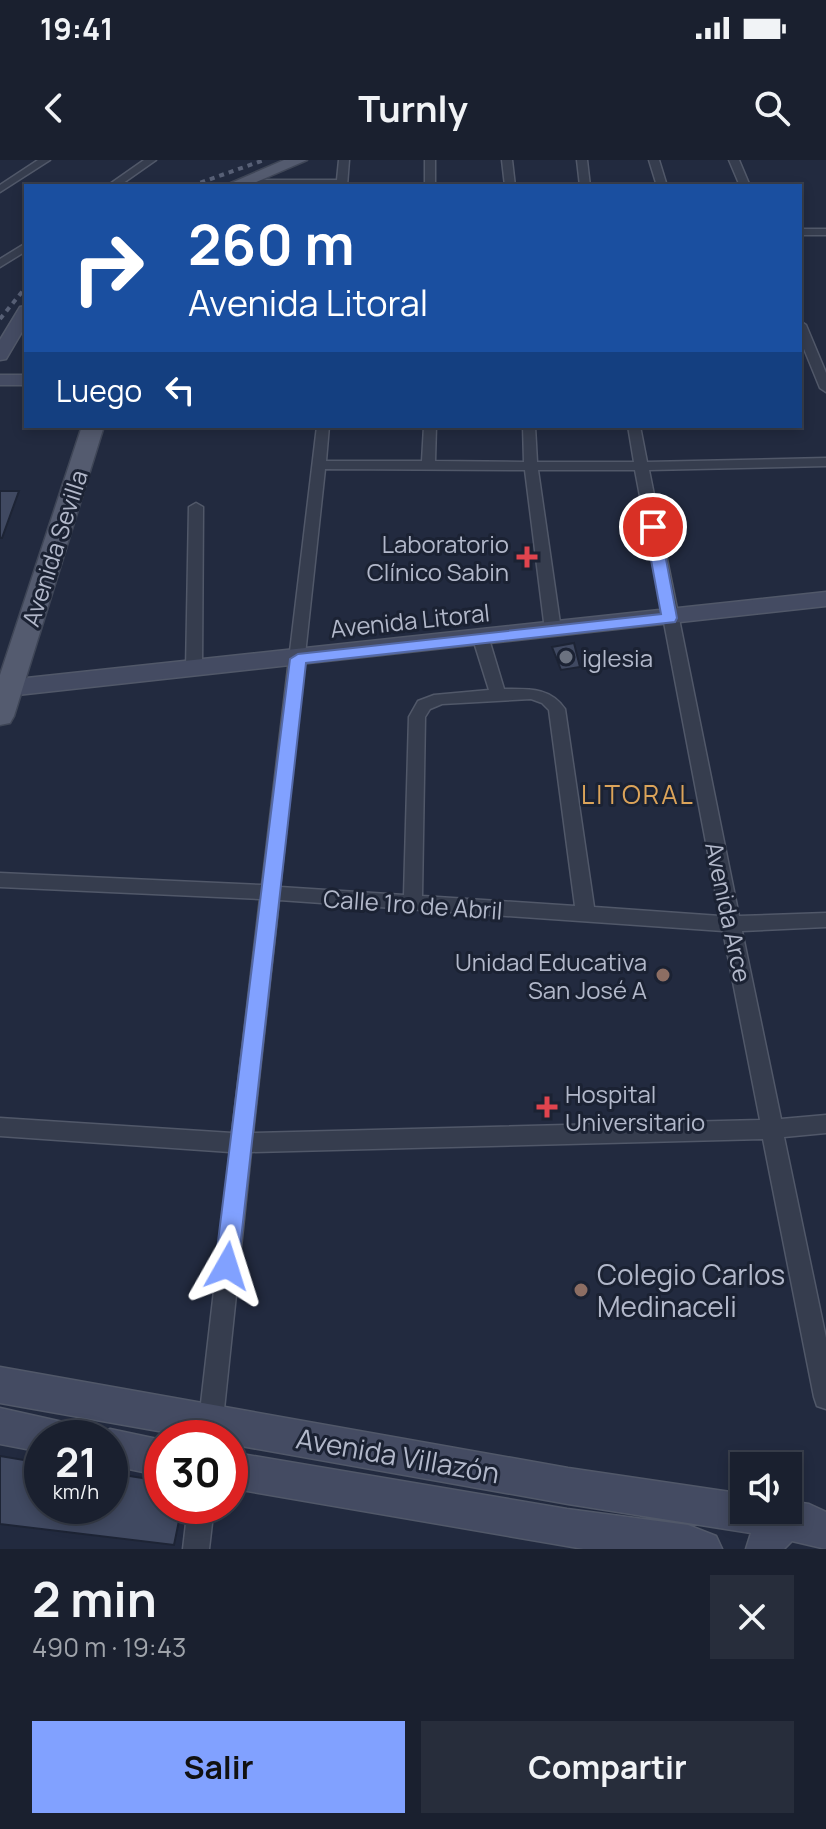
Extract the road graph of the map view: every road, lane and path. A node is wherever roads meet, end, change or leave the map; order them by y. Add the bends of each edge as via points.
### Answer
1 (45, 160) edge
2 (151, 160) edge
3 (286, 160) edge
4 (299, 160) edge
5 (344, 160) edge
6 (430, 160) edge
7 (507, 160) edge
8 (582, 160) edge
9 (654, 160) edge
10 (734, 160) edge
11 (115, 184) edge
12 (223, 184) edge
13 (239, 184) edge
14 (342, 184) edge
15 (430, 184) edge
16 (510, 184) edge
17 (585, 184) edge
18 (661, 184) edge
19 (744, 184) edge
20 (0, 189) edge
21 (24, 191) edge
22 (802, 232) edge
23 (826, 232) edge
24 (24, 247) edge
25 (0, 264) edge
26 (24, 314) edge
27 (805, 352) edge
28 (826, 352) edge
29 (0, 355) edge
30 (0, 380) edge
31 (24, 380) edge
32 (826, 388) edge
33 (92, 428) edge
34 (323, 428) edge
35 (430, 428) edge
36 (529, 428) edge
37 (634, 428) edge
38 (826, 462) edge
39 (318, 465) junction
40 (428, 466) junction
41 (531, 466) junction
42 (642, 466) junction
43 (196, 507) dead end
44 (823, 603) edge
45 (669, 618) junction
46 (553, 630) junction
47 (481, 639) junction
48 (298, 659) junction
49 (194, 670) junction
50 (4, 689) edge
51 (498, 695) junction
52 (0, 716) edge
53 (0, 880) edge
54 (272, 893) junction
55 (413, 904) junction
56 (586, 916) junction
57 (826, 920) edge
58 (732, 924) junction
59 (826, 1124) edge
60 (0, 1127) edge
61 (774, 1129) junction
62 (239, 1143) junction
63 (0, 1385) edge
64 (826, 1397) edge
65 (167, 1420) edge
66 (211, 1420) edge
67 (0, 1426) edge
68 (24, 1431) edge
69 (248, 1435) edge
70 (248, 1474) edge
71 (199, 1524) edge
72 (811, 1528) edge
73 (567, 1539) edge
74 (196, 1549) edge
75 (703, 1549) edge
76 (765, 1549) edge

1 - 20 street
2 - 11 street
3 - 12 main road
4 - 13 main road
5 - 14 street
6 - 15 street
7 - 16 street
8 - 17 street
9 - 18 street
10 - 19 street
20 - 21 street
22 - 23 street
24 - 25 street
26 - 29 main road
27 - 28 street
27 - 32 street
30 - 31 main road
33 - 50 main road, Avenida Sevilla
34 - 39 street
35 - 40 street
36 - 41 street
37 - 42 street, Avenida Arce
38 - 42 street
39 - 40 street
39 - 48 street
40 - 41 street
41 - 42 street
41 - 46 street
42 - 45 street, Avenida Arce
43 - 49 street
44 - 45 main road, Avenida Litoral
45 - 46 main road, Avenida Litoral
45 - 58 street, Avenida Arce
46 - 47 main road, Avenida Litoral
47 - 48 main road, Avenida Litoral
47 - 51 street
48 - 49 main road, Avenida Litoral
48 - 54 street
49 - 50 main road, Avenida Litoral
50 - 52 main road, Avenida Sevilla
51 - 55 street via 440,699 424,705 417,717
51 - 56 street via 532,694 557,709
53 - 54 street, Calle 1ro de Abril
54 - 55 street, Calle 1ro de Abril
54 - 62 street
55 - 56 street, Calle 1ro de Abril
56 - 58 street, Calle 1ro de Abril
57 - 58 street, Calle 1ro de Abril
58 - 61 street, Avenida Arce
59 - 61 street
60 - 62 street
61 - 62 street
61 - 64 street, Avenida Arce
62 - 66 street
63 - 65 main road, Avenida Villazón
67 - 68 main road
69 - 72 main road, Avenida Villazón
70 - 73 main road, Avenida Villazón
71 - 74 street
72 - 76 main road via 775,1528
73 - 75 main road, Avenida Villazón

